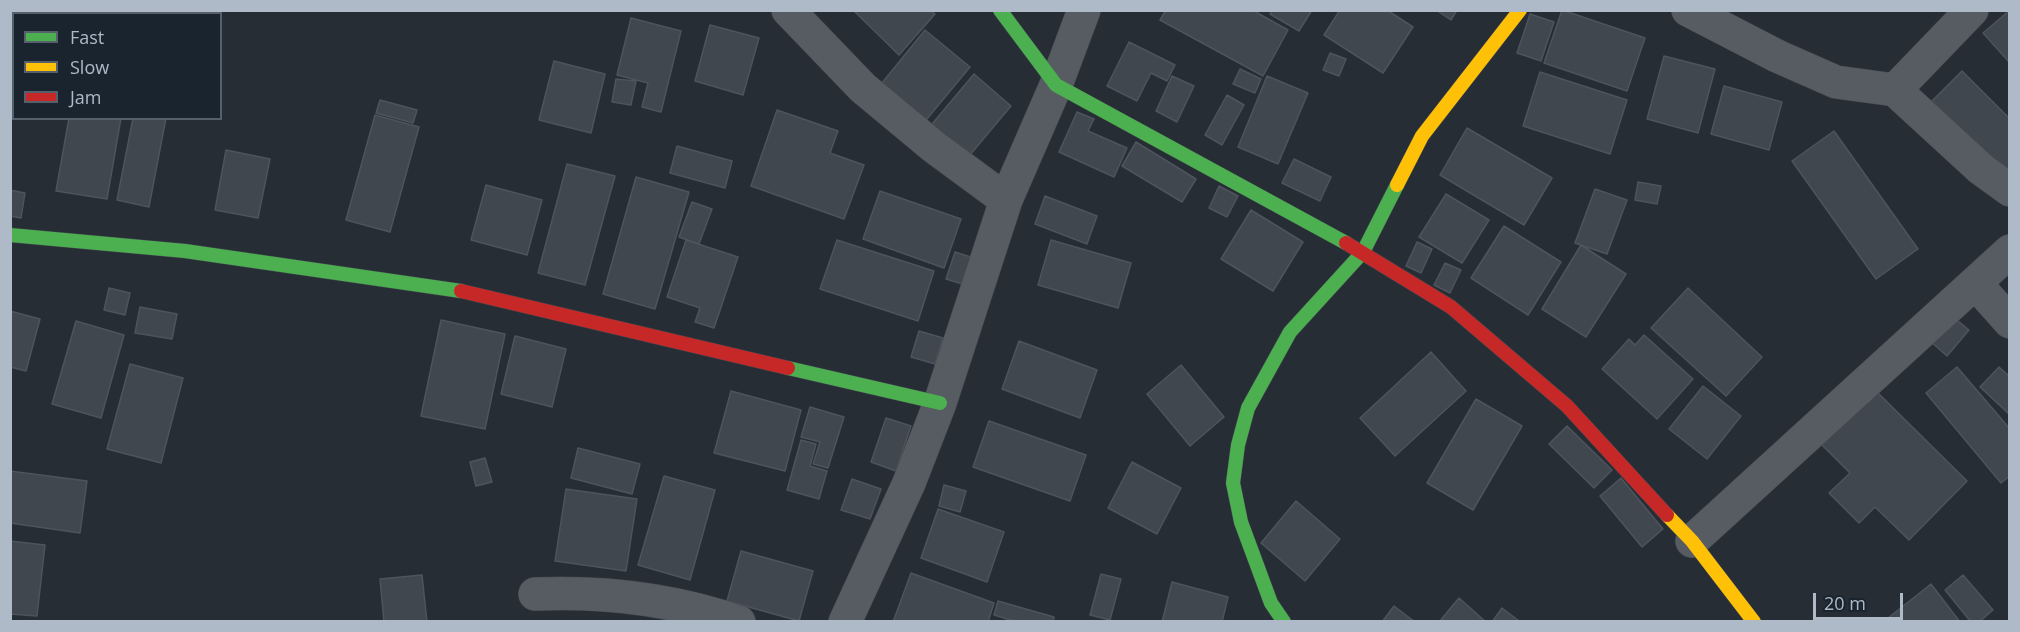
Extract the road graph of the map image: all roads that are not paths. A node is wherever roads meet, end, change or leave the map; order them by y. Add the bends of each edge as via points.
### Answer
1 (788, 10) edge
2 (1000, 10) edge
3 (1084, 10) edge
4 (1520, 10) edge
5 (1688, 10) edge
6 (1972, 10) edge
7 (1056, 85) junction
8 (1895, 90) junction
9 (2010, 190) edge
10 (1006, 200) junction
11 (10, 235) edge
12 (2010, 251) edge
13 (1363, 252) junction
14 (1976, 284) junction
15 (2010, 322) edge
16 (940, 404) junction
17 (1692, 541) junction
18 (535, 594) dead end
19 (1284, 615) edge
20 (739, 621) edge
21 (845, 621) edge
22 (1754, 621) edge

1 - 10 street via 863,88
2 - 7 street
3 - 7 street
4 - 13 street via 1422,136
5 - 8 street via 1836,82
6 - 8 street
7 - 10 street
7 - 13 street
8 - 9 street via 1981,169
10 - 16 street
11 - 16 street via 185,251 461,291
12 - 14 street
13 - 17 street via 1451,307 1567,406
13 - 19 street via 1290,332 1248,408 1238,445 1233,483 1241,522
14 - 15 street
14 - 17 street
16 - 21 street via 909,483
17 - 22 street
18 - 20 street via 629,595 694,607

